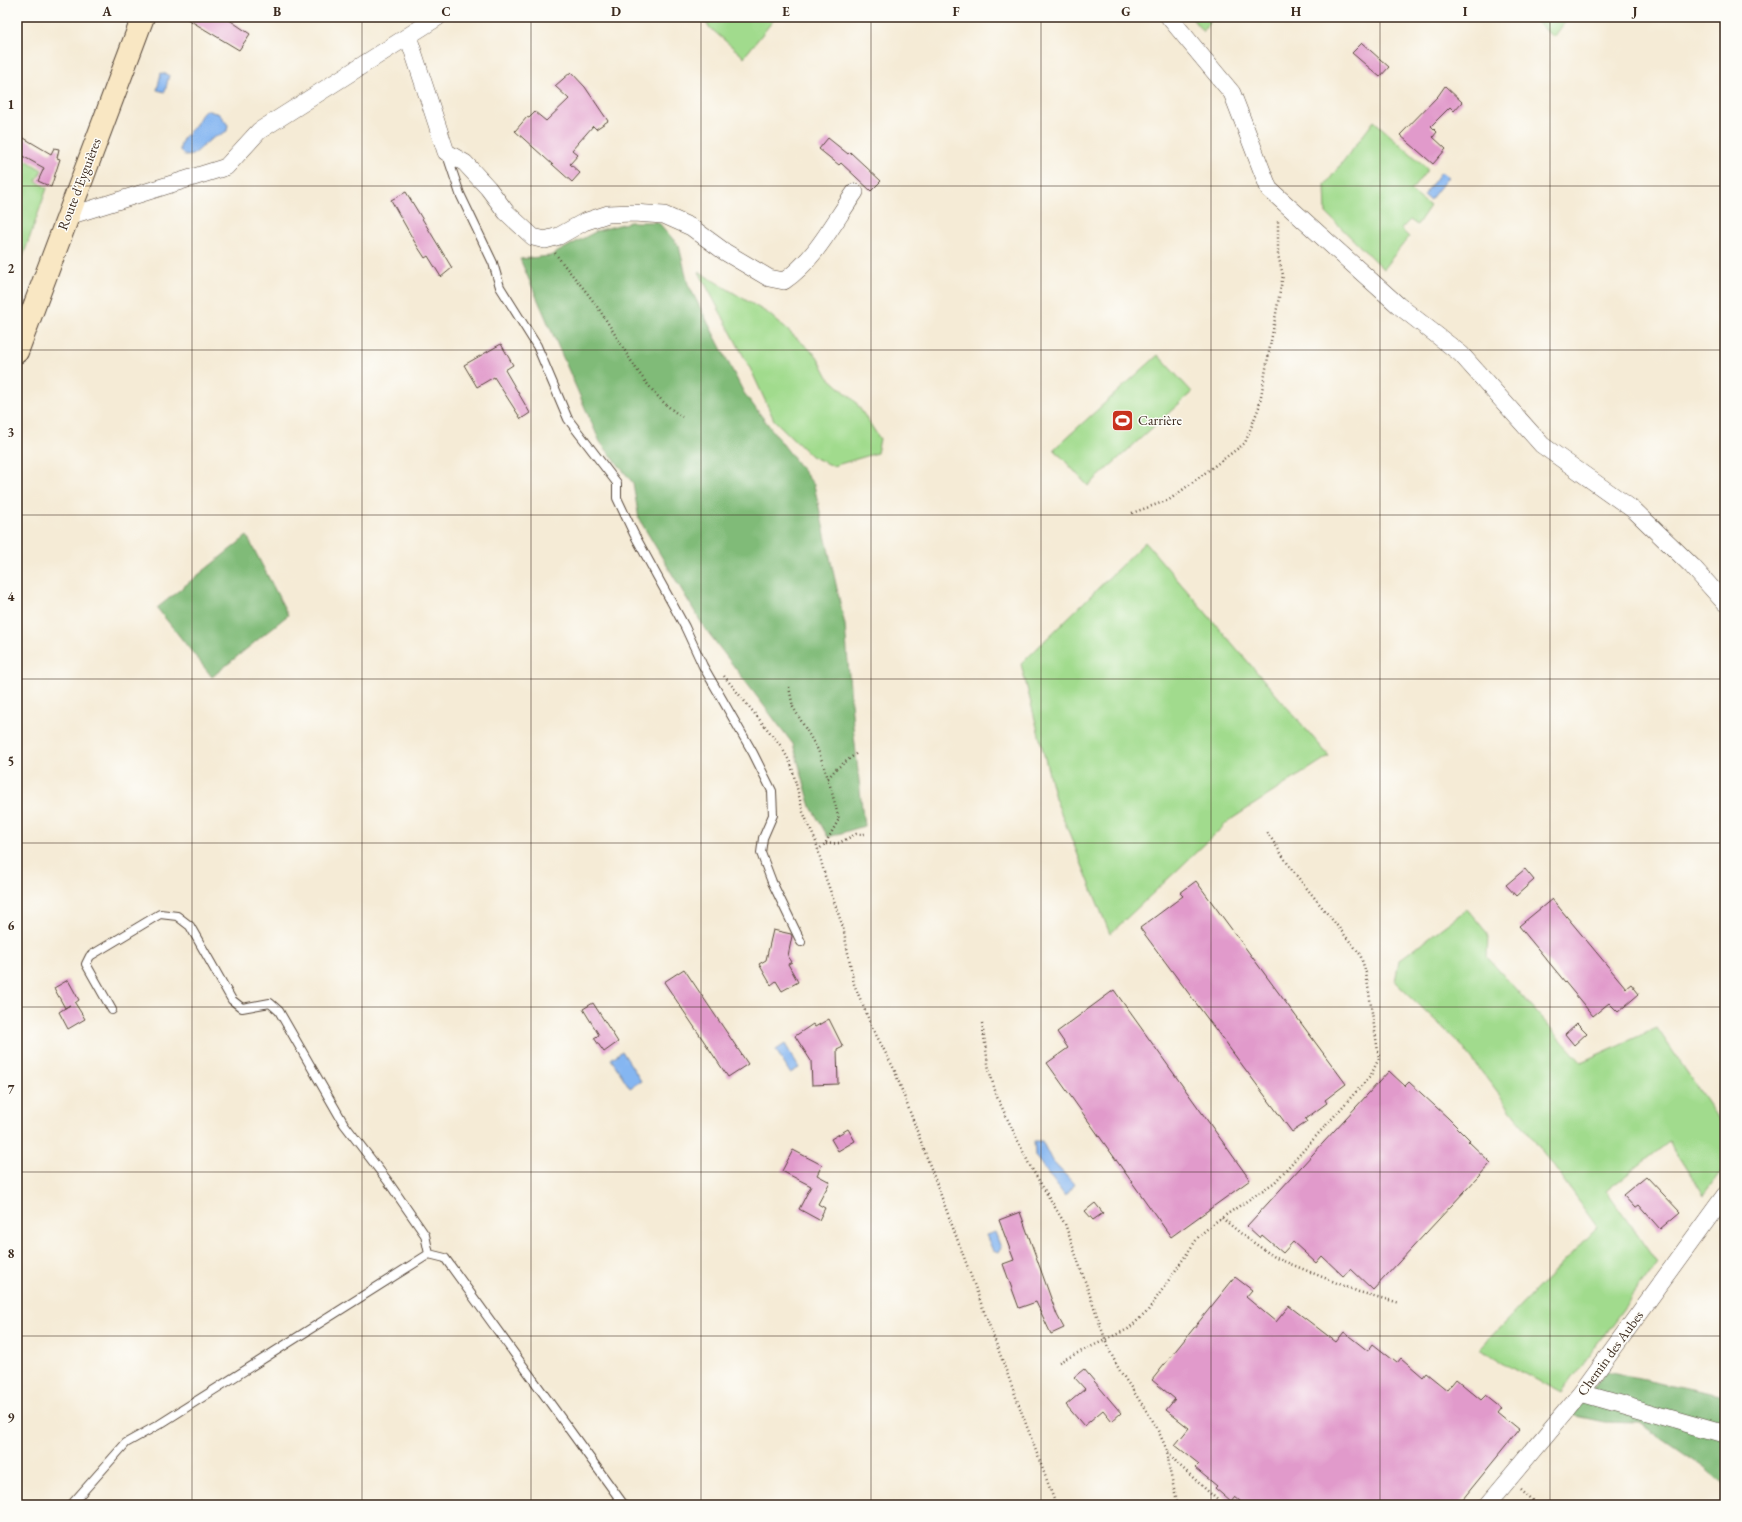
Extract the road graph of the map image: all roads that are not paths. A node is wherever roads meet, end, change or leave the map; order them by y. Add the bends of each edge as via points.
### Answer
1 (143, 17) edge
2 (438, 17) edge
3 (1170, 17) edge
4 (408, 36) junction
5 (446, 152) junction
6 (855, 192) dead end
7 (66, 217) junction
8 (17, 352) edge
9 (1725, 603) edge
10 (801, 942) dead end
11 (112, 1010) dead end
12 (1725, 1195) edge
13 (429, 1254) junction
14 (1581, 1393) junction
15 (1725, 1434) edge
16 (71, 1505) edge
17 (624, 1505) edge
18 (1488, 1505) edge

1 - 7 main road, Route d'Eyguières
2 - 4 street
3 - 9 street via 1232,93 1269,189 1398,306 1461,354 1542,445 1635,511 1692,566
4 - 5 street
4 - 7 street via 259,131 226,167
5 - 6 street via 465,163 506,212 533,237 545,240 559,236 584,222 608,214 633,212 664,215 691,227 725,252 769,278 784,281 809,259
5 - 10 lane via 460,194 493,263 500,287 537,346 568,419 617,483 617,498 634,534 686,627 703,666 753,752 772,792 773,815 763,838 761,853
7 - 8 main road, Route d'Eyguières
11 - 13 lane via 86,964 90,956 160,914 177,916 190,926 232,1000 242,1008 270,1003 279,1011 344,1124 425,1235
12 - 14 street, Chemin des Aubes
13 - 16 lane via 126,1444
13 - 17 lane via 445,1258
14 - 15 street
14 - 18 street, Chemin des Aubes

